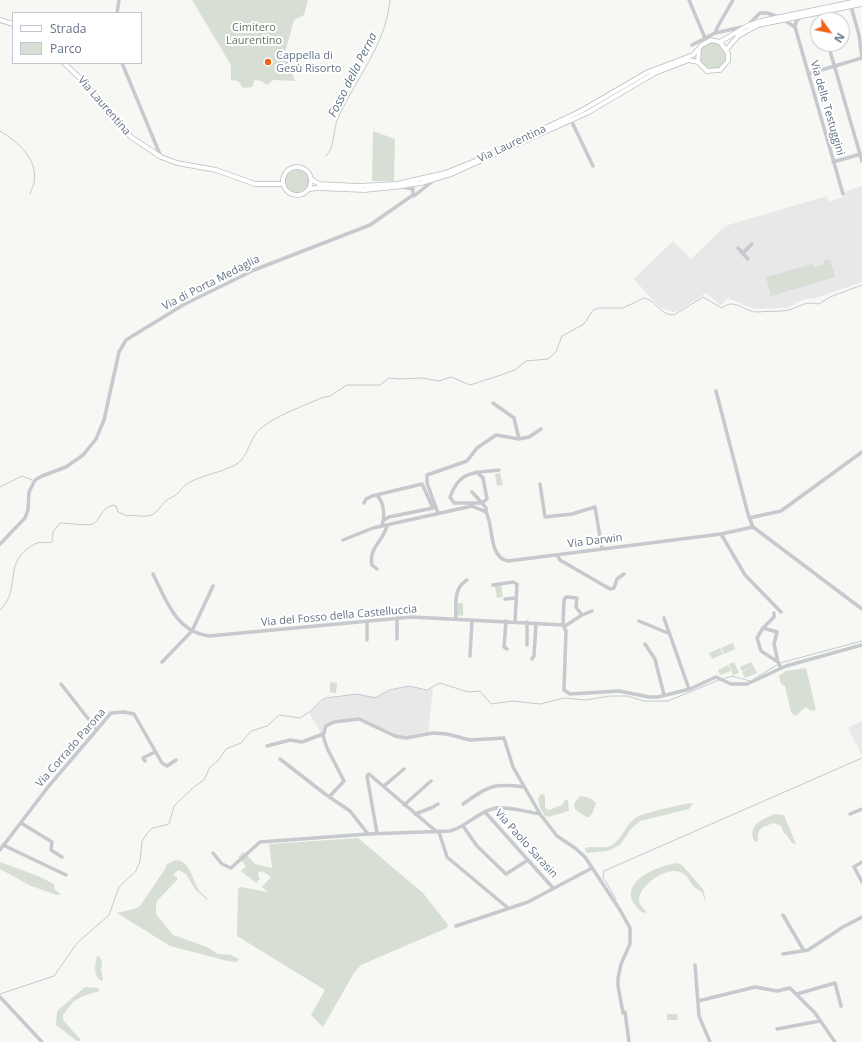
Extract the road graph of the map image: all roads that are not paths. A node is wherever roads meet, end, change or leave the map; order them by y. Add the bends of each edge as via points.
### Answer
1 (119, 0) edge
2 (689, 0) edge
3 (733, 0) edge
4 (862, 0) edge
5 (862, 4) edge
6 (851, 6) junction
7 (117, 12) edge
8 (803, 15) junction
9 (779, 17) junction
10 (0, 20) edge
11 (783, 20) junction
12 (12, 24) edge
13 (747, 26) junction
14 (794, 27) junction
15 (726, 30) junction
16 (715, 33) junction
17 (733, 35) junction
18 (704, 38) junction
19 (720, 42) junction
20 (692, 45) dead end
21 (699, 49) junction
22 (727, 49) junction
23 (831, 52) edge
24 (862, 58) edge
25 (698, 62) junction
26 (65, 64) edge
27 (122, 64) edge
28 (835, 66) junction
29 (808, 74) junction
30 (571, 120) junction
31 (861, 154) edge
32 (161, 157) junction
33 (862, 161) edge
34 (833, 162) junction
35 (593, 166) dead end
36 (311, 179) junction
37 (437, 179) junction
38 (283, 184) junction
39 (399, 187) junction
40 (309, 189) junction
41 (843, 194) dead end
42 (408, 200) junction
43 (752, 244) dead end
44 (738, 248) dead end
45 (743, 253) junction
46 (748, 259) dead end
47 (716, 391) dead end
48 (493, 403) dead end
49 (540, 429) dead end
50 (517, 439) junction
51 (862, 452) edge
52 (499, 470) dead end
53 (477, 472) junction
54 (540, 484) dead end
55 (472, 492) dead end
56 (377, 495) junction
57 (364, 503) dead end
58 (482, 503) junction
59 (486, 512) junction
60 (438, 513) junction
61 (749, 518) junction
62 (384, 520) junction
63 (387, 525) junction
64 (382, 526) junction
65 (753, 527) junction
66 (721, 534) junction
67 (343, 540) dead end
68 (0, 544) edge
69 (602, 549) junction
70 (557, 555) junction
71 (377, 569) dead end
72 (153, 574) dead end
73 (624, 574) dead end
74 (467, 580) dead end
75 (493, 585) dead end
76 (213, 586) dead end
77 (516, 598) junction
78 (505, 599) dead end
79 (862, 609) edge
80 (592, 611) dead end
81 (781, 612) dead end
82 (774, 613) dead end
83 (582, 615) junction
84 (397, 618) junction
85 (664, 618) dead end
86 (456, 619) junction
87 (472, 620) junction
88 (639, 621) dead end
89 (367, 622) junction
90 (506, 622) junction
91 (515, 622) junction
92 (527, 622) junction
93 (536, 623) junction
94 (564, 626) junction
95 (763, 628) junction
96 (192, 630) junction
97 (670, 634) junction
98 (398, 638) dead end
99 (367, 640) dead end
100 (645, 644) dead end
101 (527, 645) dead end
102 (862, 646) edge
103 (507, 649) dead end
104 (470, 656) dead end
105 (532, 659) dead end
106 (162, 662) dead end
107 (779, 664) junction
108 (61, 684) dead end
109 (689, 689) junction
110 (664, 695) junction
111 (97, 730) junction
112 (323, 734) junction
113 (268, 746) dead end
114 (155, 752) junction
115 (280, 759) dead end
116 (176, 760) dead end
117 (145, 761) dead end
118 (404, 769) dead end
119 (431, 781) dead end
120 (384, 786) junction
121 (524, 786) junction
122 (329, 797) junction
123 (438, 804) dead end
124 (463, 804) dead end
125 (404, 805) junction
126 (862, 809) edge
127 (485, 812) junction
128 (415, 814) junction
129 (540, 814) junction
130 (850, 814) dead end
131 (21, 823) junction
132 (463, 826) junction
133 (438, 832) junction
134 (368, 834) junction
135 (377, 834) junction
136 (4, 845) junction
137 (0, 850) edge
138 (213, 853) dead end
139 (62, 857) dead end
140 (528, 860) junction
141 (862, 862) edge
142 (592, 868) junction
143 (66, 875) dead end
144 (862, 882) edge
145 (553, 888) junction
146 (508, 908) junction
147 (783, 915) dead end
148 (862, 917) edge
149 (456, 926) dead end
150 (804, 951) junction
151 (783, 954) dead end
152 (695, 965) dead end
153 (797, 994) junction
154 (0, 997) edge
155 (698, 1001) junction
156 (841, 1006) dead end
157 (820, 1020) junction
158 (777, 1029) dead end
159 (42, 1042) edge
160 (629, 1042) edge
161 (710, 1042) edge
162 (835, 1042) edge

1 - 7 street
2 - 18 street
3 - 16 street
4 - 9 main road, Via Laurentina
5 - 6 main road
6 - 8 main road
6 - 24 street
8 - 11 main road
8 - 14 street
9 - 13 main road, Via Laurentina
9 - 13 street via 762,13
10 - 12 main road
11 - 14 street via 790,22
11 - 22 main road via 748,30 735,38
13 - 15 street
13 - 17 main road, Via Laurentina
14 - 29 street, Via delle Testuggini
15 - 16 street
15 - 17 street via 732,31
16 - 18 street
17 - 19 main road, Via Laurentina
18 - 20 street
19 - 21 main road, Via Laurentina via 706,42
19 - 22 main road
21 - 25 main road
21 - 36 main road, Via Laurentina via 691,56 648,72 581,111 445,173 410,182 378,185 320,184
22 - 25 main road via 728,61 720,70 707,71
23 - 28 street
24 - 28 street
25 - 30 main road, Via Laurentina via 689,60 662,70
26 - 32 main road, Via Laurentina via 131,137
27 - 32 street
28 - 29 street
28 - 31 street
29 - 34 street, Via delle Testuggini
30 - 35 street
30 - 37 main road, Via Laurentina via 473,166
31 - 33 street
31 - 34 street
32 - 38 main road, Via Laurentina via 216,170 255,184
34 - 41 street, Via delle Testuggini
36 - 38 main road via 303,168 294,167 284,175
36 - 40 main road
37 - 39 main road, Via Laurentina
37 - 42 street, Via di Porta Medaglia
38 - 40 main road via 286,191 296,196
39 - 40 main road, Via Laurentina via 364,190
39 - 42 street via 414,190 414,194
42 - 68 street, Via di Porta Medaglia via 370,225 254,270 183,305 126,340 119,352 104,420 96,440 83,455 66,467 35,480 29,492 25,518
43 - 45 street
44 - 45 street
45 - 46 street
47 - 61 street
48 - 50 street via 514,418
49 - 50 street via 529,437
50 - 60 street via 496,435 478,448 468,461 427,475
51 - 61 street via 781,510
52 - 53 street
53 - 58 street via 483,478 486,492 487,499
53 - 58 street via 459,479 450,497 458,504
54 - 69 street via 545,517 572,514 595,507
55 - 58 street
56 - 57 street via 367,498
56 - 62 street via 381,500
56 - 62 street via 421,483 433,508
58 - 59 street
59 - 60 street via 472,506
59 - 70 street, Via Darwin via 495,548 503,559 511,561
60 - 63 street
61 - 65 street
62 - 64 street
63 - 64 street
63 - 71 street via 384,535 373,549 371,561
64 - 67 street
65 - 66 street, Via Darwin
65 - 79 street
66 - 69 street, Via Darwin
66 - 81 street via 745,575
69 - 70 street, Via Darwin
70 - 73 street via 560,560 610,589 614,588 617,579
72 - 96 street, Via del Fosso della Castelluccia via 174,615
74 - 86 street via 457,588
75 - 77 street via 515,582
76 - 96 street
77 - 78 street
77 - 91 street
80 - 83 street
82 - 95 street via 773,620
83 - 94 street
83 - 94 street via 576,607 577,598 566,597
84 - 86 street, Via del Fosso della Castelluccia
84 - 89 street, Via del Fosso della Castelluccia
84 - 98 street
85 - 97 street
86 - 87 street, Via del Fosso della Castelluccia
87 - 90 street, Via del Fosso della Castelluccia
87 - 104 street
88 - 97 street
89 - 96 street, Via del Fosso della Castelluccia via 218,636 206,636
89 - 99 street
90 - 91 street, Via del Fosso della Castelluccia
90 - 103 street via 504,647
91 - 92 street, Via del Fosso della Castelluccia
92 - 93 street, Via del Fosso della Castelluccia
92 - 101 street
93 - 94 street, Via del Fosso della Castelluccia
93 - 105 street
94 - 110 street via 566,693 619,691 649,697
95 - 107 street via 776,632 774,644
95 - 107 street via 757,638 760,651
96 - 106 street
97 - 109 street
100 - 110 street via 655,659
102 - 107 street
107 - 109 street via 747,684 734,684 713,677
108 - 111 street
109 - 110 street
111 - 114 street, Via Corrado Parona via 111,713 132,713
111 - 131 street, Via Corrado Parona
112 - 113 street via 302,742 290,740
112 - 121 street via 325,727 330,723 357,719 404,738 433,732 470,740 503,737 513,767
112 - 122 street via 327,748 344,780
114 - 116 street, Via Corrado Parona via 165,765
114 - 117 street via 144,758
115 - 122 street
118 - 120 street
119 - 125 street
120 - 125 street
120 - 135 street via 370,774 367,776
121 - 124 street via 492,786
121 - 129 street
122 - 134 street via 352,813
123 - 128 street
125 - 128 street
126 - 130 street
127 - 129 street via 499,808
127 - 132 street
127 - 140 street, Via Paolo Sarasin
128 - 133 street
129 - 142 street via 557,836 581,852
131 - 136 street, Via Corrado Parona
131 - 139 street via 52,842 51,850
132 - 133 street
132 - 140 street via 477,846 506,874
133 - 135 street
133 - 146 street via 447,857
134 - 135 street
134 - 138 street via 260,842 231,868 222,864
136 - 137 street, Via Corrado Parona
136 - 143 street
140 - 145 street, Via Paolo Sarasin
141 - 144 street via 854,867
142 - 145 street
142 - 160 street via 620,910 630,932 630,944 619,970 618,986
145 - 146 street via 528,902
146 - 149 street
147 - 150 street
148 - 150 street
150 - 151 street
152 - 155 street
153 - 155 street via 789,988 777,991 757,987
153 - 156 street via 835,983
153 - 157 street
154 - 159 street
155 - 161 street via 700,1019
157 - 158 street
157 - 162 street

